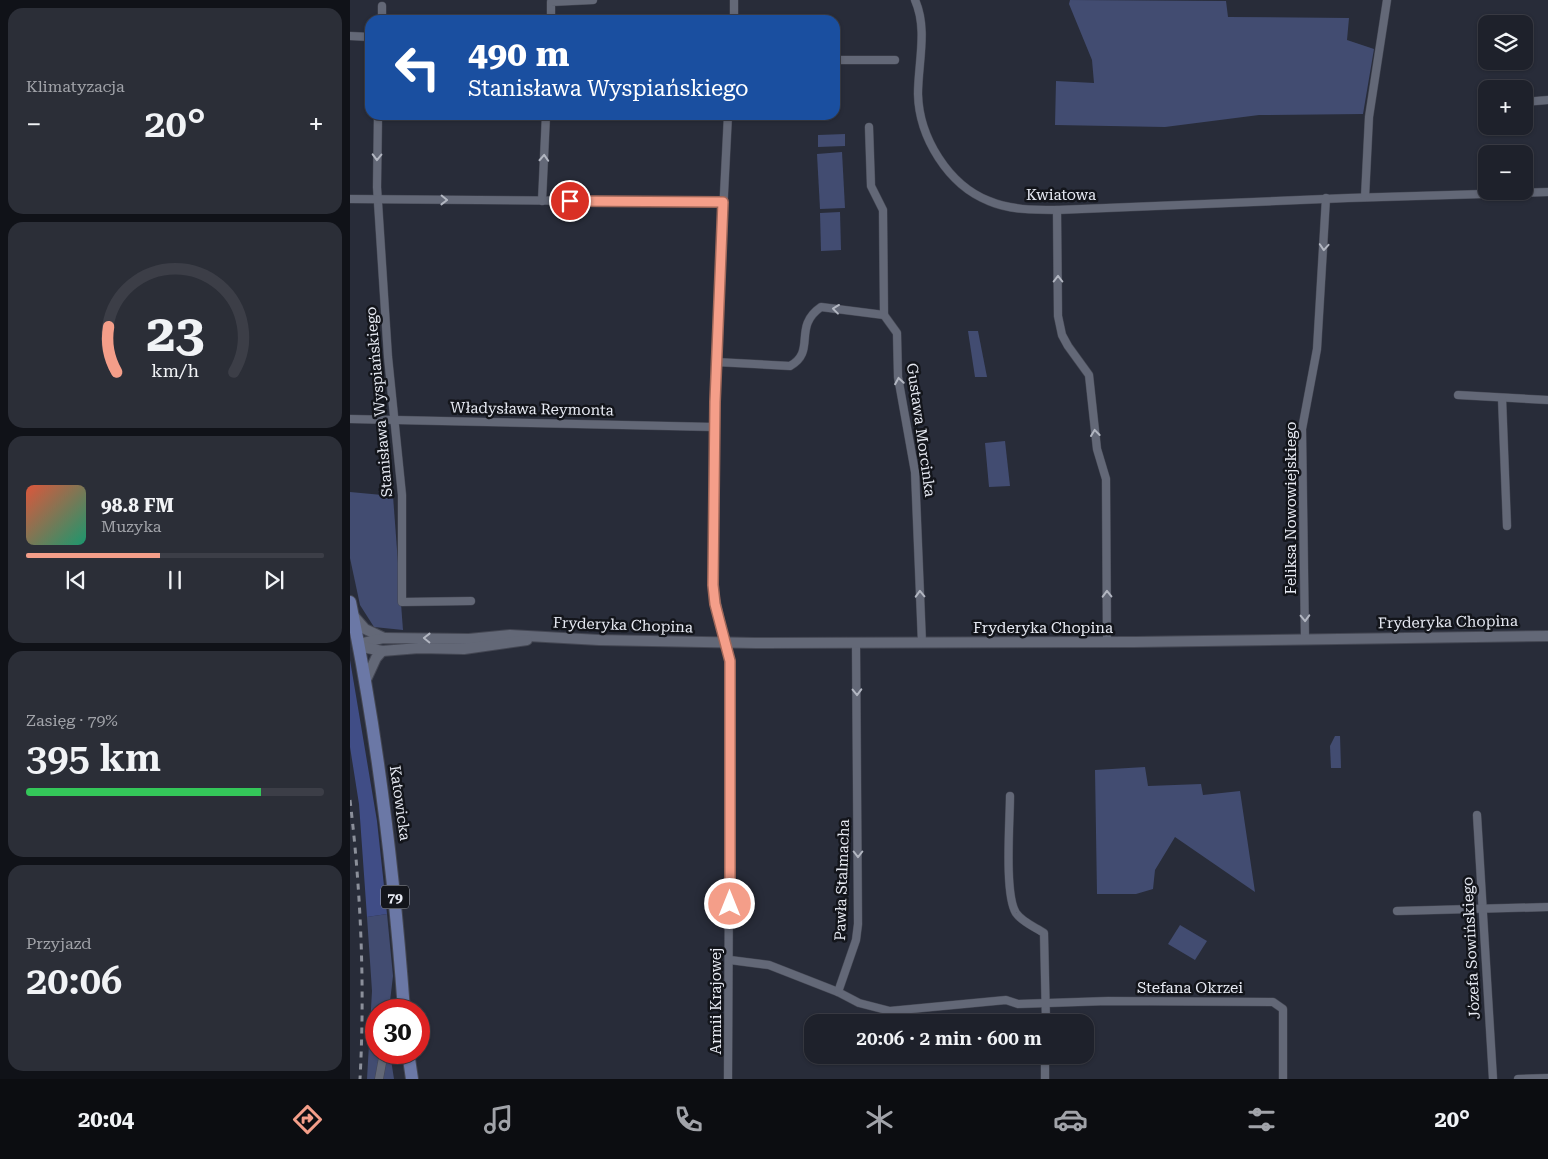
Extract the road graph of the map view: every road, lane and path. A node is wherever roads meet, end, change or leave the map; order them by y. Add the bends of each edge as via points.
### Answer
1 (593, 0) edge
2 (734, 0) edge
3 (914, 0) edge
4 (1387, 0) edge
5 (382, 6) dead end
6 (382, 15) edge
7 (551, 15) edge
8 (734, 15) edge
9 (350, 36) edge
10 (365, 37) edge
11 (840, 60) edge
12 (895, 60) dead end
13 (1548, 100) edge
14 (1533, 101) edge
15 (378, 120) edge
16 (546, 120) edge
17 (728, 120) edge
18 (869, 127) dead end
19 (1548, 192) edge
20 (1365, 197) junction
21 (1326, 198) junction
22 (350, 199) edge
23 (378, 199) junction
24 (542, 201) junction
25 (723, 202) junction
26 (1057, 210) junction
27 (884, 315) junction
28 (716, 362) junction
29 (1458, 395) dead end
30 (1502, 398) junction
31 (1548, 400) edge
32 (350, 419) edge
33 (394, 419) junction
34 (714, 427) junction
35 (1507, 526) dead end
36 (471, 601) dead end
37 (351, 608) edge
38 (1548, 636) edge
39 (538, 637) junction
40 (384, 638) junction
41 (469, 639) junction
42 (1305, 640) junction
43 (725, 643) junction
44 (856, 643) junction
45 (922, 643) junction
46 (1107, 643) junction
47 (358, 645) junction
48 (488, 647) junction
49 (449, 649) junction
50 (382, 651) junction
51 (365, 682) junction
52 (1010, 796) dead end
53 (1477, 815) dead end
54 (1548, 907) edge
55 (1483, 909) junction
56 (1396, 910) dead end
57 (730, 960) junction
58 (838, 992) junction
59 (403, 999) edge
60 (1046, 1002) junction
61 (1046, 1014) edge
62 (382, 1064) edge
63 (410, 1064) edge
64 (1045, 1064) edge
65 (1548, 1078) edge
66 (379, 1079) edge
67 (412, 1079) edge
68 (728, 1079) edge
69 (1045, 1079) edge
70 (1283, 1079) edge
71 (1493, 1079) edge
72 (1518, 1079) edge

1 - 7 street via 552,2
2 - 8 street
3 - 26 street, Kwiatowa via 922,20 919,104 926,133 936,154 960,181 987,201 1018,208
4 - 20 street via 1369,117
5 - 6 street
9 - 10 street
11 - 12 street
13 - 14 street
15 -> 23 street, Stanisława Wyspiańskiego
24 -> 16 street
17 - 25 street, Armii Krajowej
18 - 27 street via 871,186 884,210
19 - 20 street, Kwiatowa
20 - 21 street, Kwiatowa
21 - 26 street, Kwiatowa
21 -> 42 street, Feliksa Nowowiejskiego via 1317,349 1302,429
22 - 23 street
23 -> 24 street
23 - 33 street, Stanisława Wyspiańskiego
24 - 25 street
25 - 28 street, Armii Krajowej
46 -> 26 street via 1106,479 1097,449 1088,375 1062,335 1058,316
27 -> 28 street via 821,307 810,314 803,355 798,362 790,366
45 -> 27 street, Gustawa Morcinka via 915,472 898,377 897,333
28 - 34 street, Armii Krajowej
29 - 30 street
30 - 31 street
30 - 35 street
32 - 33 street, Władysława Reymonta
33 - 34 street, Władysława Reymonta
33 - 36 street, Stanisława Wyspiańskiego via 402,496 402,602
34 - 43 street, Armii Krajowej via 713,585
37 - 40 street via 366,629
37 - 47 main road, Katowicka / 79
38 - 42 street, Fryderyka Chopina
39 - 41 street, Fryderyka Chopina via 510,635
39 - 43 street, Fryderyka Chopina
39 - 48 street, Fryderyka Chopina
41 -> 40 street, Fryderyka Chopina
40 - 47 street, Fryderyka Chopina
41 - 48 street, Fryderyka Chopina
41 - 49 street, Fryderyka Chopina
42 - 46 street, Fryderyka Chopina
43 - 44 street, Fryderyka Chopina
43 - 57 street, Armii Krajowej via 730,666
44 - 45 street, Fryderyka Chopina
44 -> 58 street, Pawła Stalmacha via 858,924 856,940
45 - 46 street, Fryderyka Chopina
47 - 50 street, Fryderyka Chopina
47 - 51 main road, Katowicka / 79
48 - 49 street, Fryderyka Chopina
49 - 50 street, Fryderyka Chopina
50 - 51 street
51 - 59 main road, Katowicka / 79 via 387,828
52 - 60 street via 1009,888 1015,912 1044,933
53 - 55 street, Józefa Sowińskiego
54 - 55 street
55 - 56 street
55 - 71 street, Józefa Sowińskiego
57 - 58 street via 769,965
57 - 68 street, Armii Krajowej
58 - 60 street via 859,1003 890,1011 1006,1000 1018,1004
60 - 61 street
60 - 70 street, Stefana Okrzei via 1273,1002 1283,1010
62 - 66 street
63 - 67 main road
64 - 69 street
65 - 72 street

